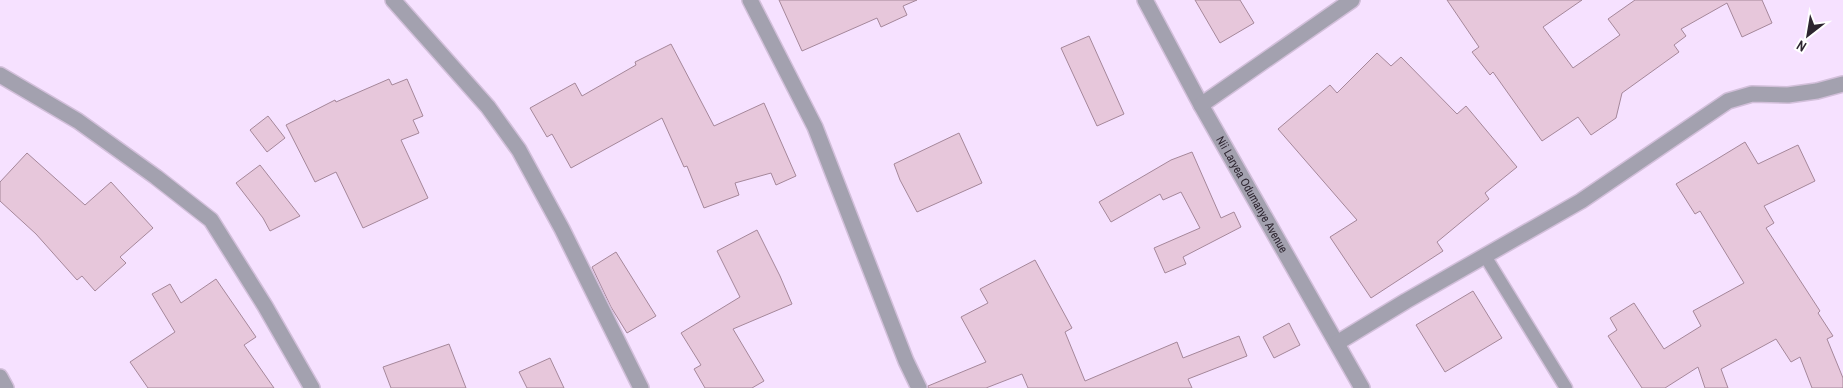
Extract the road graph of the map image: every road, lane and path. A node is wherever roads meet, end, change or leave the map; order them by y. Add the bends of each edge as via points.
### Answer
1 (393, 0) edge
2 (750, 0) edge
3 (1146, 0) edge
4 (1352, 0) edge
5 (0, 74) edge
6 (1843, 84) edge
7 (1201, 105) junction
8 (1486, 256) junction
9 (1337, 343) junction
10 (0, 377) edge
11 (6, 388) edge
12 (312, 388) edge
13 (641, 388) edge
14 (919, 388) edge
15 (1362, 388) edge
16 (1566, 388) edge

1 - 13 street via 488,107 519,150
2 - 14 street via 815,127
3 - 7 street, Nii Laryea Odumanye Avenue
4 - 7 street
5 - 12 street via 78,120 211,220 266,306
6 - 8 street via 1788,95 1752,94 1728,101 1581,201
7 - 9 street, Nii Laryea Odumanye Avenue
8 - 9 street
8 - 16 lane
9 - 15 street, Nii Laryea Odumanye Avenue
10 - 11 street

